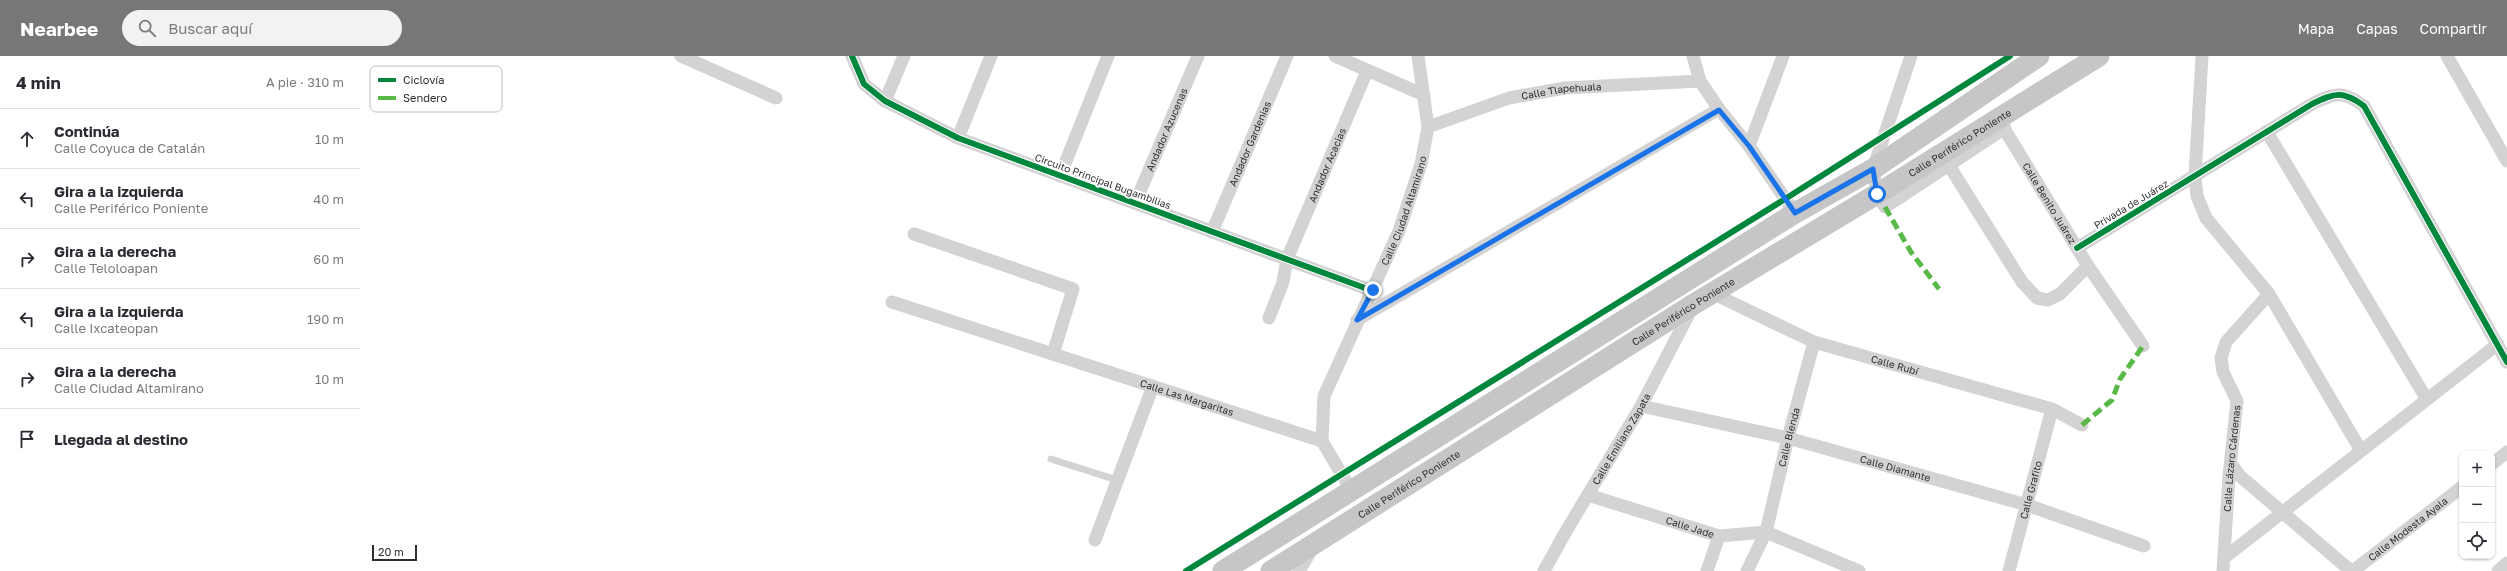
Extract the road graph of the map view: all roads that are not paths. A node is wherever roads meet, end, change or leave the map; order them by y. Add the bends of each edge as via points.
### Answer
1 (681, 56) edge
2 (852, 56) edge
3 (904, 56) edge
4 (991, 56) edge
5 (1108, 56) edge
6 (1198, 56) edge
7 (1287, 56) edge
8 (1335, 56) edge
9 (1418, 56) edge
10 (1693, 56) edge
11 (1783, 56) edge
12 (1911, 56) edge
13 (2039, 56) edge
14 (2099, 56) edge
15 (2202, 56) edge
16 (2447, 56) edge
17 (1367, 71) junction
18 (1700, 81) junction
19 (1424, 95) junction
20 (776, 98) dead end
21 (886, 101) junction
22 (1719, 110) junction
23 (2002, 123) junction
24 (1428, 127) junction
25 (2267, 132) junction
26 (958, 138) junction
27 (1749, 146) junction
28 (1945, 160) junction
29 (2507, 161) edge
30 (1873, 169) junction
31 (1060, 176) junction
32 (2195, 176) junction
33 (1877, 194) junction
34 (1135, 204) junction
35 (1795, 213) junction
36 (1212, 232) junction
37 (914, 234) dead end
38 (2077, 248) junction
39 (1287, 259) junction
40 (2088, 266) junction
41 (1373, 290) junction
42 (1712, 292) junction
43 (2269, 294) junction
44 (892, 302) dead end
45 (1694, 304) junction
46 (1269, 318) dead end
47 (1357, 320) junction
48 (1814, 342) junction
49 (2498, 344) junction
50 (2143, 346) dead end
51 (1053, 354) junction
52 (2507, 362) edge
53 (1153, 386) junction
54 (2426, 398) junction
55 (1641, 406) junction
56 (2052, 409) junction
57 (2082, 425) dead end
58 (1788, 438) junction
59 (1322, 441) junction
60 (2360, 449) junction
61 (2507, 452) edge
62 (1051, 459) dead end
63 (2495, 462) edge
64 (2232, 465) junction
65 (1117, 480) junction
66 (2459, 489) edge
67 (1351, 490) junction
68 (1588, 495) junction
69 (2026, 505) junction
70 (2283, 513) junction
71 (1766, 532) junction
72 (1719, 536) junction
73 (1094, 540) dead end
74 (1315, 544) junction
75 (2144, 546) dead end
76 (2507, 564) edge
77 (2224, 567) edge
78 (1222, 571) edge
79 (1271, 571) edge
80 (1299, 571) edge
81 (1544, 571) edge
82 (1707, 571) edge
83 (1747, 571) edge
84 (1860, 571) edge
85 (2009, 571) edge
86 (2352, 571) edge
87 (2498, 571) edge

1 - 20 street
2 - 21 street, Circuito Principal Bugambilias via 864,84
3 - 21 street
4 - 26 street
5 - 31 street
6 - 34 street, Andador Azucenas
7 - 36 street, Andador Gardenias
8 - 17 street
9 - 19 street, Calle Ciudad Altamirano
10 - 18 street
11 - 27 street
12 - 30 street
13 - 30 main road
14 - 23 main road, Calle Periférico Poniente
15 - 32 street
16 - 29 street
17 - 19 street
17 - 39 street, Andador Acacias
18 - 22 street
18 - 24 street, Calle Tlapehuala via 1565,88 1509,98
19 - 24 street, Calle Ciudad Altamirano
21 - 26 street, Circuito Principal Bugambilias
22 - 27 street
22 - 47 street
23 - 28 main road, Calle Periférico Poniente
23 - 38 street, Calle Benito Juárez
24 - 41 street, Calle Ciudad Altamirano via 1421,164 1399,231
25 - 32 street, Privada de Juárez
25 - 49 street, Privada de Juárez via 2333,94 2350,96 2364,106
25 - 54 street
26 - 31 street, Circuito Principal Bugambilias
27 - 35 street
28 - 33 main road, Calle Periférico Poniente
28 - 40 street via 2022,282 2038,298 2048,300 2060,294
30 - 33 street
30 - 35 main road
31 - 34 street, Circuito Principal Bugambilias
32 - 38 street, Privada de Juárez
32 - 43 street via 2197,196 2206,218
33 - 42 main road, Calle Periférico Poniente
34 - 36 street, Circuito Principal Bugambilias
35 - 67 main road
36 - 39 street, Circuito Principal Bugambilias
37 - 51 street via 1073,289
38 - 40 street, Calle Benito Juárez
39 - 41 street, Circuito Principal Bugambilias
39 - 46 street, Andador Acacias via 1283,282
40 - 50 street, Calle Benito Juárez
41 - 47 street, Calle Ciudad Altamirano
42 - 45 main road, Calle Periférico Poniente
42 - 48 street, Calle Rubí
43 - 60 street
43 - 64 street, Calle Lázaro Cárdenas via 2226,342 2221,358 2223,372 2238,401
44 - 51 street, Calle Las Margaritas
45 - 55 street, Calle Emiliano Zapata
45 - 74 main road, Calle Periférico Poniente
47 - 59 street, Calle Ciudad Altamirano via 1324,396
48 - 56 street, Calle Rubí
48 - 58 street, Calle Blenda
49 - 52 street, Privada de Juárez
49 - 54 street
51 - 53 street, Calle Las Margaritas
53 - 59 street, Calle Las Margaritas
53 - 65 street
54 - 60 street
55 - 58 street, Calle Diamante
55 - 68 street, Calle Emiliano Zapata
56 - 57 street, Calle Rubí
56 - 69 street, Calle Grafito
58 - 69 street, Calle Diamante
58 - 71 street, Calle Blenda
59 - 67 street
60 - 70 street
61 - 63 street
62 - 65 lane
64 - 70 street via 2240,476
64 - 77 street, Calle Lázaro Cárdenas via 2229,476
65 - 73 street
66 - 86 street, Calle Modesta Ayala
67 - 78 main road
68 - 72 street, Calle Jade
68 - 81 street, Calle Emiliano Zapata
69 - 75 street, Calle Diamante
69 - 85 street, Calle Grafito
70 - 77 street
70 - 86 street
71 - 72 street, Calle Jade
71 - 83 street, Calle Blenda
71 - 84 street, Calle Jade
72 - 82 street
74 - 79 main road, Calle Periférico Poniente
74 - 80 street
76 - 87 street

